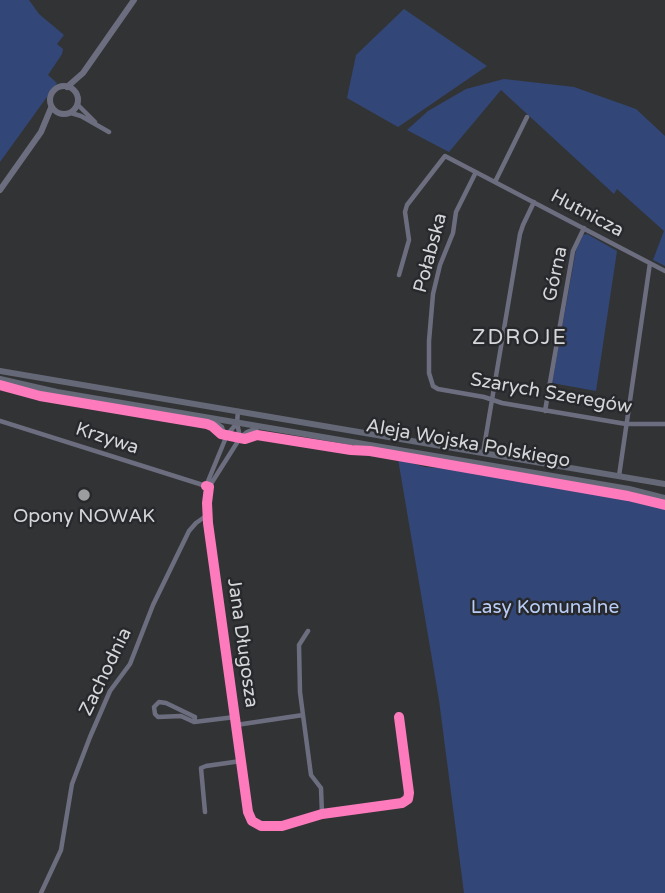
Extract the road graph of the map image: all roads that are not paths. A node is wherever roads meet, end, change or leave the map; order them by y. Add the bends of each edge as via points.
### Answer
1 (135, 0) edge
2 (83, 73) junction
3 (67, 87) junction
4 (75, 92) junction
5 (77, 104) junction
6 (51, 108) junction
7 (71, 113) junction
8 (61, 115) junction
9 (527, 117) dead end
10 (98, 125) junction
11 (41, 132) junction
12 (109, 132) dead end
13 (476, 172) junction
14 (495, 182) junction
15 (0, 190) edge
16 (534, 202) junction
17 (584, 228) junction
18 (650, 263) junction
19 (665, 271) edge
20 (399, 275) dead end
21 (0, 371) edge
22 (0, 379) edge
23 (433, 387) joint
24 (155, 397) junction
25 (492, 401) junction
26 (152, 408) junction
27 (238, 411) junction
28 (545, 411) junction
29 (207, 418) junction
30 (0, 421) edge
31 (237, 423) junction
32 (626, 424) junction
33 (665, 424) edge
34 (265, 428) junction
35 (240, 438) junction
36 (225, 439) junction
37 (445, 447) junction
38 (483, 453) junction
39 (443, 458) junction
40 (619, 476) junction
41 (665, 484) edge
42 (208, 486) junction
43 (665, 498) edge
44 (207, 515) junction
45 (308, 631) dead end
46 (303, 715) junction
47 (235, 717) junction
48 (399, 717) dead end
49 (194, 722) junction
50 (236, 725) junction
51 (241, 761) junction
52 (248, 807) junction
53 (255, 807) dead end
54 (205, 812) dead end
55 (321, 814) junction
56 (41, 893) edge

1 - 2 street
2 - 3 street
2 - 4 street
3 - 4 street
3 - 6 street via 53,91
4 - 5 street
5 - 7 street
5 - 10 street
6 - 8 street
6 - 11 street
7 - 8 street
7 - 10 street
8 - 11 street
9 - 14 street
10 - 12 street
11 - 15 street
13 - 14 street, Hutnicza
13 - 20 street, Hutnicza via 445,156 407,205 410,240
13 - 23 street, Połabska via 456,212 433,293 429,373
14 - 16 street, Hutnicza
16 - 17 street, Hutnicza
16 - 25 street via 520,234
17 - 18 street, Hutnicza
17 - 28 street, Górna via 573,251
18 - 19 street, Hutnicza
18 - 32 street
21 - 24 main road, Aleja Wojska Polskiego
22 - 26 main road, Aleja Wojska Polskiego
23 - 25 street, Szarych Szeregów
24 - 26 main road
24 - 27 main road, Aleja Wojska Polskiego
25 - 28 street, Szarych Szeregów
25 - 38 street
26 - 29 main road, Aleja Wojska Polskiego
27 - 31 street
27 - 37 main road, Aleja Wojska Polskiego
28 - 32 street, Szarych Szeregów
29 - 31 main road, Aleja Wojska Polskiego
29 - 36 street via 222,427
30 - 42 street, Krzywa
31 - 34 main road, Aleja Wojska Polskiego
31 - 35 street
31 - 36 street
32 - 33 street, Szarych Szeregów
32 - 40 street
34 - 35 street via 253,429
34 - 39 main road, Aleja Wojska Polskiego
35 - 42 street
36 - 42 street
37 - 38 main road, Aleja Wojska Polskiego
37 - 39 main road, Aleja Wojska Polskiego
38 - 40 main road, Aleja Wojska Polskiego
39 - 43 main road, Aleja Wojska Polskiego
40 - 41 main road, Aleja Wojska Polskiego
42 - 44 street, Jana Długosza
44 - 47 street, Jana Długosza
44 - 56 street, Zachodnia via 189,531 130,664 110,691 72,784 61,850
45 - 46 street via 299,645
46 - 50 street, Jana Długosza
46 - 55 street via 311,775 321,789
47 - 49 street, Jana Długosza
47 - 50 street, Jana Długosza
48 - 55 street via 408,799
49 - 49 street, Jana Długosza via 181,716 158,717 154,707 166,702 195,717
50 - 51 street, Jana Długosza
51 - 52 street, Jana Długosza
51 - 54 street via 201,768
52 - 53 street
52 - 55 street via 249,818 265,827

